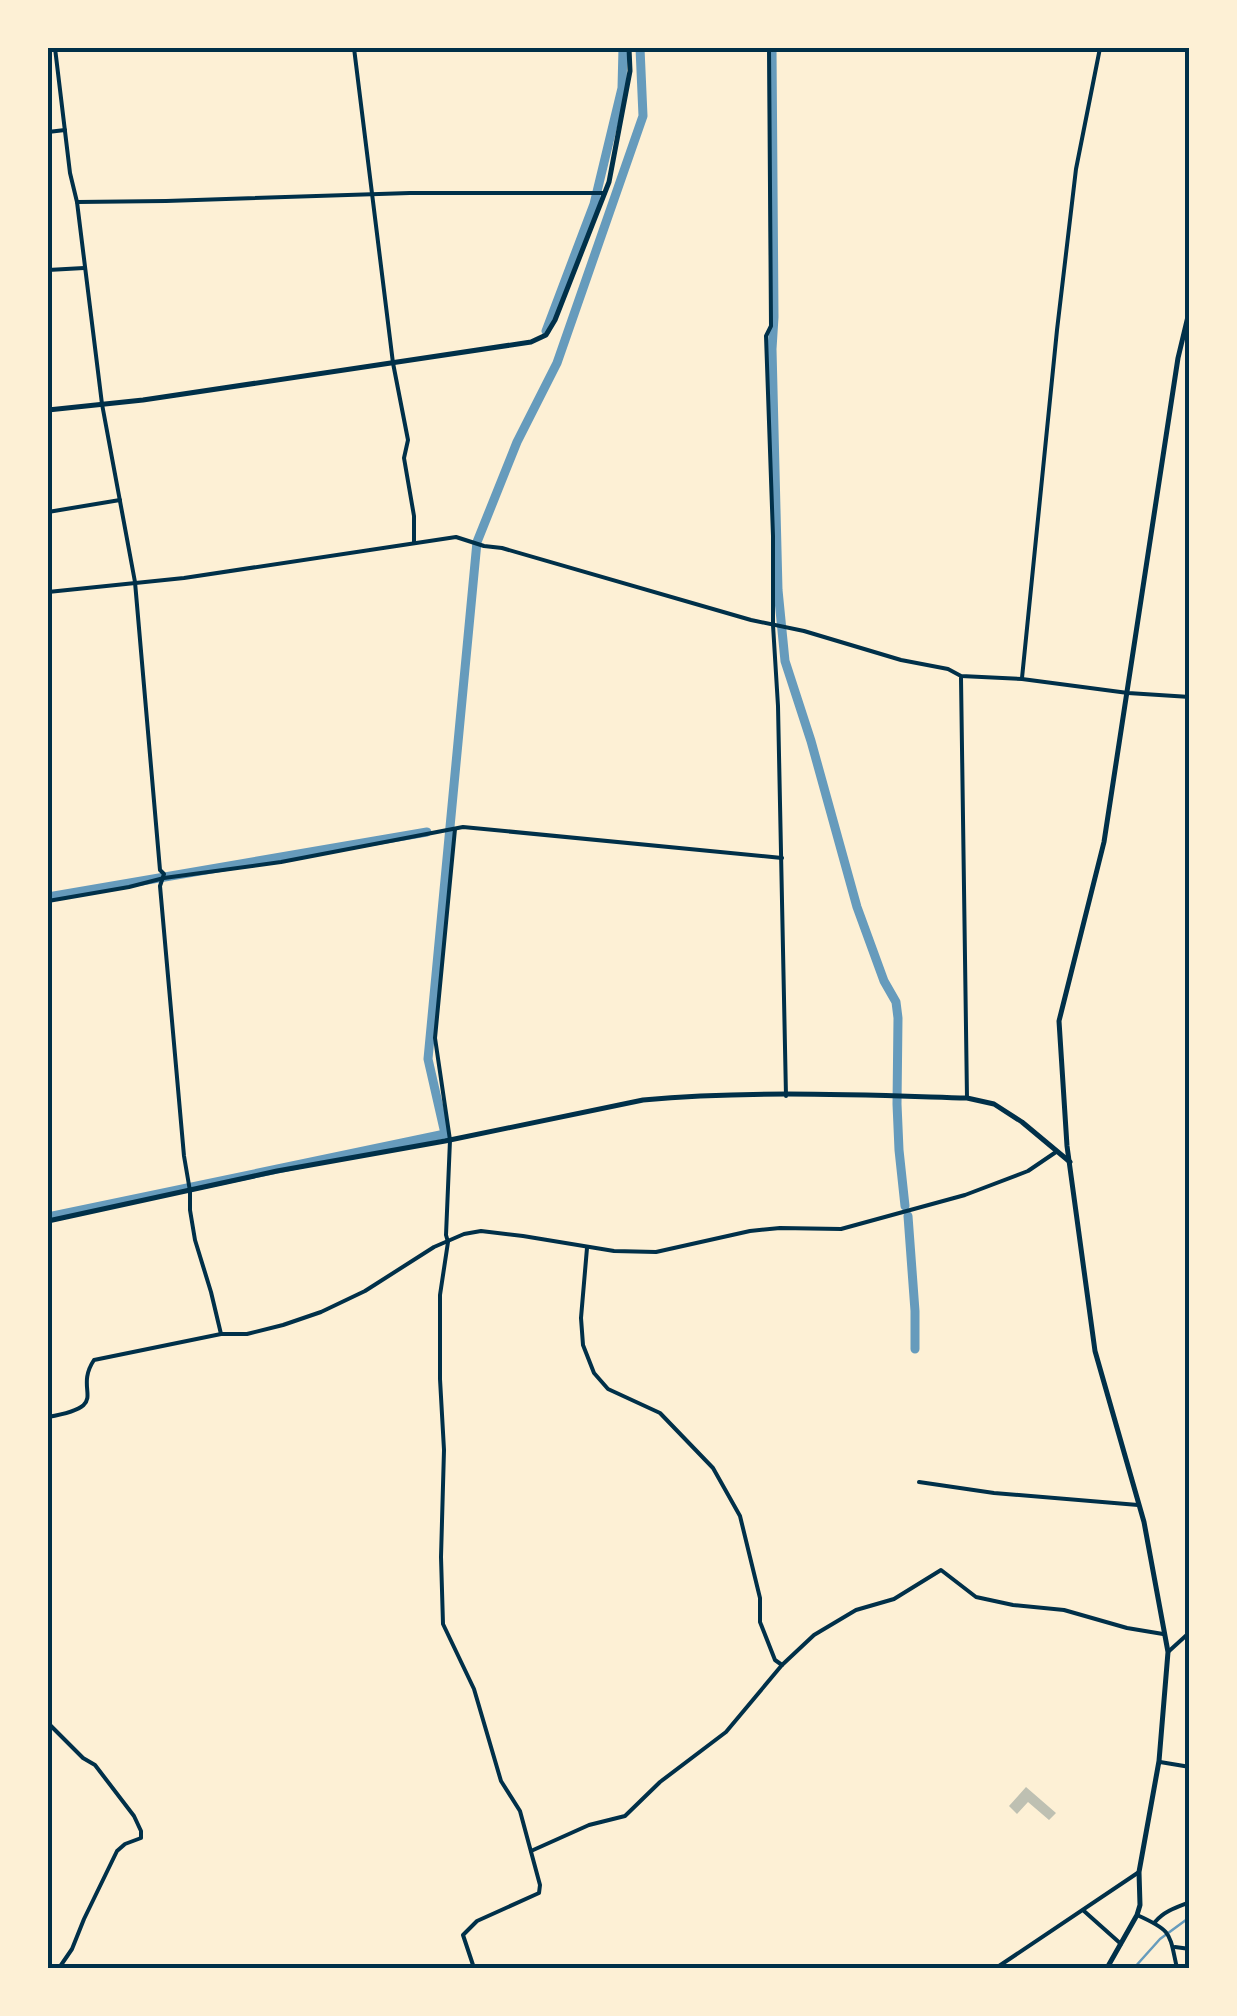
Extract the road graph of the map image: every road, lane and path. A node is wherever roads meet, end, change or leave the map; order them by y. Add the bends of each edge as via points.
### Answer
1 (55, 48) edge
2 (354, 48) edge
3 (629, 48) edge
4 (768, 48) edge
5 (802, 48) edge
6 (830, 48) edge
7 (1100, 48) edge
8 (65, 130) junction
9 (48, 132) edge
10 (599, 193) junction
11 (371, 195) junction
12 (77, 202) junction
13 (84, 268) junction
14 (48, 270) edge
15 (1190, 308) edge
16 (393, 362) junction
17 (102, 404) junction
18 (48, 410) edge
19 (120, 500) junction
20 (48, 512) edge
21 (414, 543) junction
22 (134, 582) junction
23 (48, 592) edge
24 (775, 625) junction
25 (961, 676) junction
26 (1022, 679) junction
27 (1128, 694) junction
28 (1190, 697) edge
29 (455, 829) junction
30 (782, 858) junction
31 (164, 876) junction
32 (48, 901) edge
33 (786, 1096) junction
34 (968, 1098) junction
35 (450, 1140) junction
36 (1056, 1152) junction
37 (1070, 1162) junction
38 (190, 1191) junction
39 (48, 1220) edge
40 (448, 1242) junction
41 (587, 1248) junction
42 (221, 1334) junction
43 (48, 1417) edge
44 (919, 1482) dead end
45 (1139, 1506) junction
46 (1190, 1632) edge
47 (1163, 1634) junction
48 (1168, 1652) junction
49 (782, 1665) junction
50 (48, 1723) edge
51 (1159, 1762) junction
52 (1190, 1767) edge
53 (531, 1851) junction
54 (1139, 1872) junction
55 (1190, 1902) edge
56 (1084, 1911) junction
57 (1137, 1915) junction
58 (1154, 1923) junction
59 (1122, 1944) junction
60 (1175, 1947) junction
61 (1190, 1948) edge
62 (59, 1968) edge
63 (474, 1968) edge
64 (996, 1968) edge
65 (1107, 1968) edge
66 (1177, 1968) edge

1 - 8 street
2 - 11 street
3 - 10 street via 609,182
4 - 24 street via 766,336
5 - 6 street
7 - 26 street via 1076,169
8 - 9 street
8 - 12 street
10 - 11 street
10 - 16 street via 546,335
11 - 12 street
11 - 16 street
12 - 13 street
13 - 14 street
13 - 17 street
15 - 27 street
16 - 17 street
16 - 21 street via 408,440 404,458
17 - 18 street
17 - 19 street
19 - 20 street
19 - 22 street
21 - 22 street
21 - 24 street via 456,537
22 - 23 street
22 - 31 street
24 - 25 street
24 - 30 street
25 - 26 street
25 - 34 street
26 - 27 street
27 - 28 street
27 - 37 street via 1104,842 1059,1020
29 - 30 street
29 - 31 street
29 - 35 street via 436,1038
30 - 33 street
31 - 32 street
31 - 38 street
33 - 34 street
33 - 35 street via 642,1100
34 - 36 street via 994,1104
35 - 38 street
35 - 40 street
36 - 37 street
36 - 41 street via 1028,1171 965,1195 841,1229 780,1228 656,1252
37 - 45 street via 1095,1350
38 - 39 street
38 - 42 street via 194,1240
40 - 41 street via 481,1232
40 - 42 street via 321,1312 247,1334
40 - 53 street via 440,1295 443,1624 474,1689
41 - 49 street via 581,1318 594,1373 608,1389 660,1413 712,1468 740,1516 760,1622
42 - 43 street via 94,1360 85,1404
44 - 45 street
45 - 47 street
46 - 48 street
47 - 48 street
47 - 49 street via 976,1597 941,1570 814,1635
48 - 51 street
49 - 53 street via 726,1732 625,1816 589,1824
50 - 62 street via 95,1765 141,1831 141,1838 118,1851
51 - 52 street
51 - 54 street
53 - 63 street via 538,1893 477,1921 463,1935
54 - 56 street
54 - 57 street
55 - 58 street
56 - 59 street
56 - 64 street
57 - 58 street
57 - 59 street
58 - 60 street
59 - 65 street
60 - 61 street
60 - 66 street

